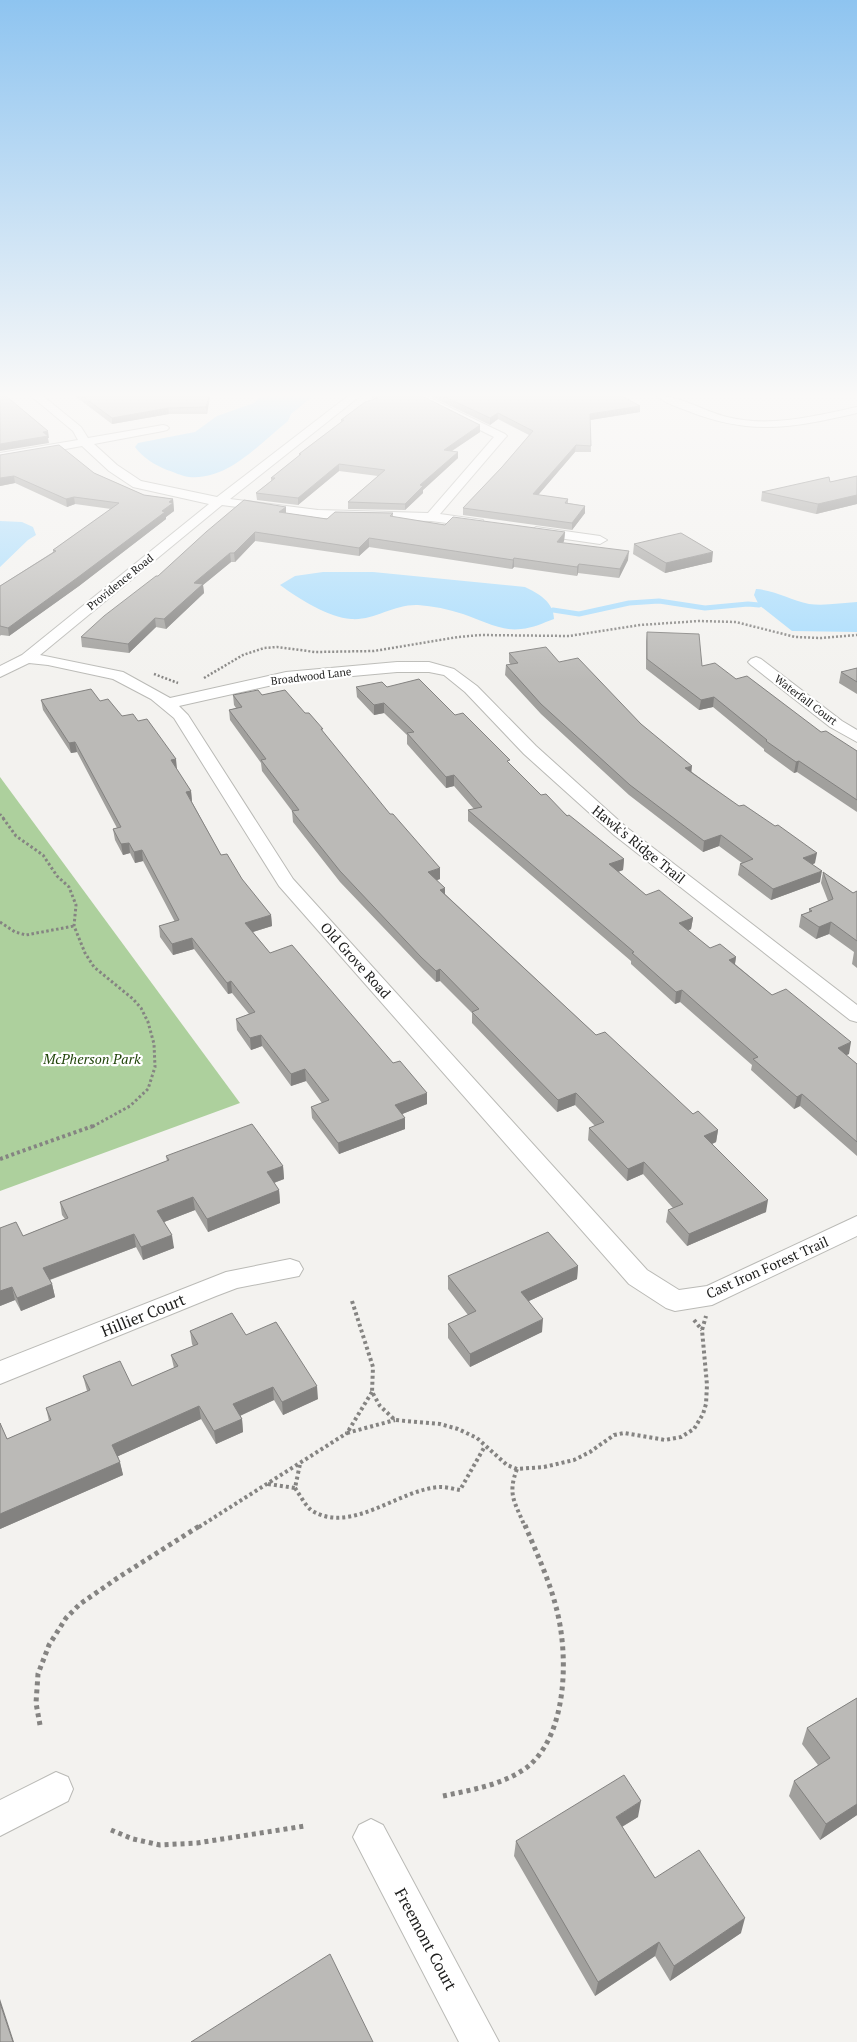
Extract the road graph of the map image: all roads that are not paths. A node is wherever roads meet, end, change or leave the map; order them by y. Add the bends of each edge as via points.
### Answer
1 (166, 491) edge
2 (232, 491) edge
3 (453, 491) edge
4 (220, 501) junction
5 (431, 517) junction
6 (487, 524) edge
7 (525, 530) edge
8 (600, 540) dead end
9 (26, 658) junction
10 (756, 662) dead end
11 (429, 667) joint
12 (0, 672) edge
13 (166, 704) junction
14 (857, 737) edge
15 (857, 1015) edge
16 (857, 1226) edge
17 (290, 1269) dead end
18 (676, 1301) joint
19 (0, 1374) edge
20 (56, 1789) dead end
21 (0, 1819) edge
22 (371, 1837) dead end
23 (480, 2042) edge

1 - 4 street
2 - 4 street, Providence Road
3 - 5 street
4 - 5 street via 318,514
4 - 9 street, Providence Road
5 - 6 street
7 - 8 street
9 - 12 street, Providence Road
9 - 13 street, Old Grove Road via 118,675
10 - 14 street, Waterfall Court
11 - 13 street, Broadwood Lane via 286,677
11 - 15 street, Hawk's Ridge Trail via 449,672 471,689 530,750 620,831
13 - 18 street, Old Grove Road via 180,715 286,882 638,1277
16 - 18 street, Cast Iron Forest Trail via 712,1295
17 - 19 street, Hillier Court via 235,1279 207,1288
20 - 21 street
22 - 23 street, Freemont Court

